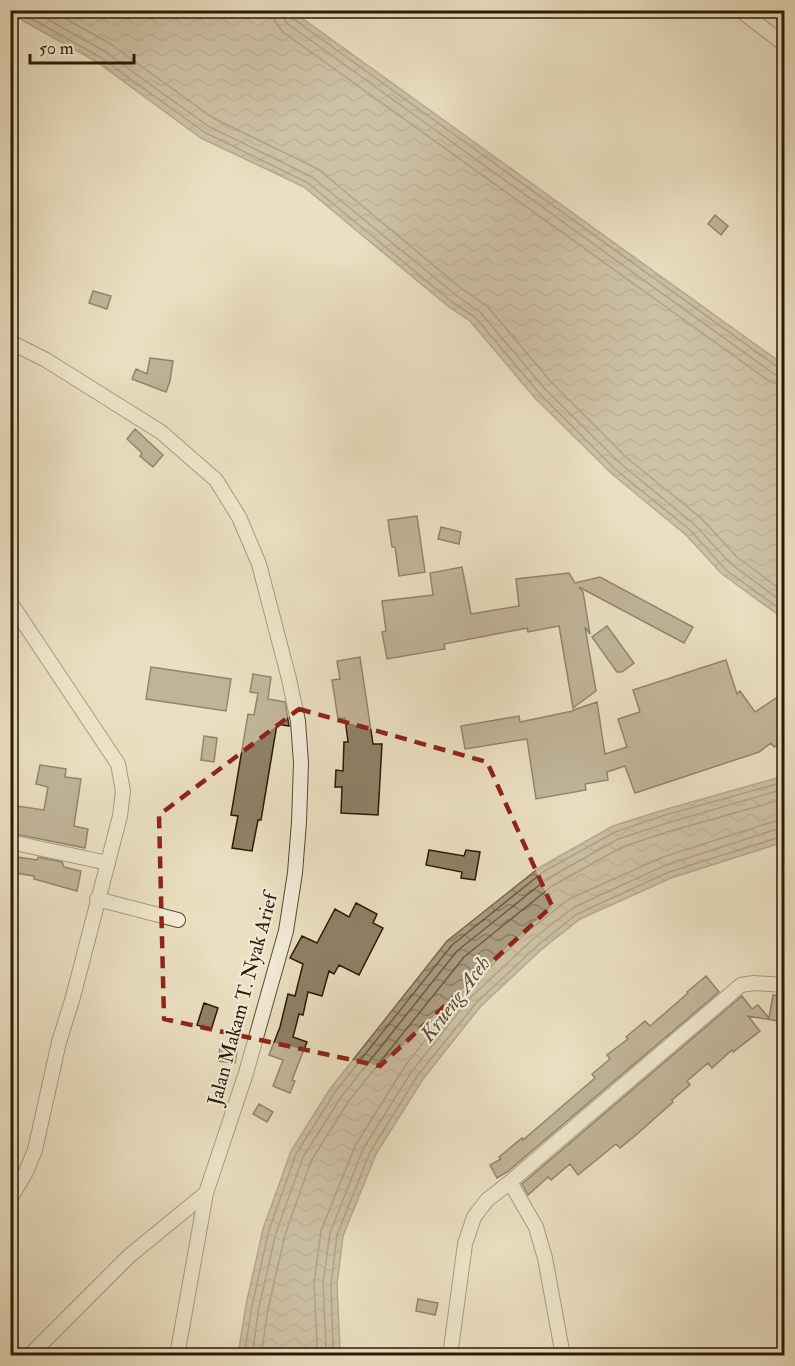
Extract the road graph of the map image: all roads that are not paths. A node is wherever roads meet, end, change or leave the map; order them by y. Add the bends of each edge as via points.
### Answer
1 (740, 10) edge
2 (784, 44) edge
3 (10, 342) edge
4 (10, 602) edge
5 (10, 842) edge
6 (108, 863) junction
7 (98, 899) junction
8 (178, 920) dead end
9 (784, 985) edge
10 (510, 1182) junction
11 (206, 1193) junction
12 (10, 1199) edge
13 (29, 1356) edge
14 (177, 1356) edge
15 (450, 1356) edge
16 (563, 1356) edge

1 - 2 street
3 - 11 street, Jalan Makam T. Nyak Arief via 161,432 216,480 239,517 259,564 289,679 301,763 296,873 272,983
4 - 6 street via 118,764 123,791
5 - 6 street
6 - 7 street
7 - 8 street
7 - 12 street via 59,1042 35,1150
9 - 10 street via 741,985
10 - 15 street via 487,1200 474,1217 465,1244
10 - 16 street via 536,1227
11 - 13 street via 128,1257
11 - 14 street, Jalan Makam T. Nyak Arief

